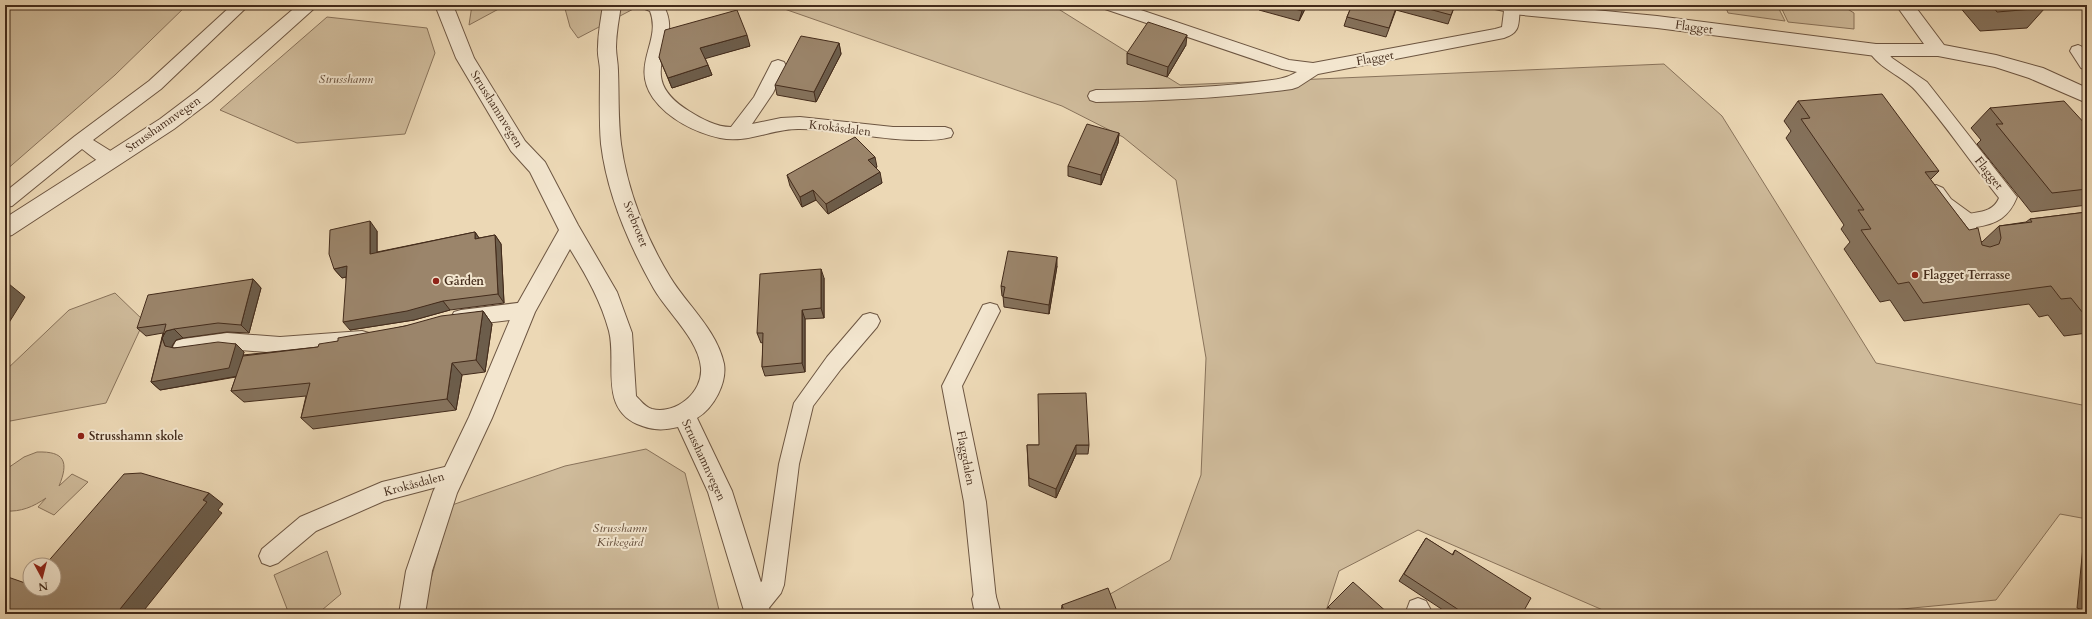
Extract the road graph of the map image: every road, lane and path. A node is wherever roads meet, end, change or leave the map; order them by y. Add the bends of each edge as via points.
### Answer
1 (241, 5) edge
2 (309, 5) edge
3 (444, 5) edge
4 (612, 5) edge
5 (650, 5) edge
6 (1110, 5) edge
7 (1905, 5) edge
8 (1509, 6) edge
9 (1876, 50) junction
10 (1938, 50) junction
11 (778, 66) dead end
12 (1313, 69) junction
13 (1096, 96) dead end
14 (2087, 96) edge
15 (736, 133) junction
16 (945, 133) dead end
17 (82, 140) junction
18 (111, 160) junction
19 (1924, 176) edge
20 (6, 201) dead end
21 (1966, 221) junction
22 (5, 229) edge
23 (570, 230) junction
24 (1970, 257) edge
25 (525, 310) junction
26 (990, 311) dead end
27 (443, 321) edge
28 (870, 321) dead end
29 (377, 336) edge
30 (183, 347) edge
31 (684, 415) junction
32 (453, 474) junction
33 (270, 556) dead end
34 (987, 607) edge
35 (757, 610) edge
36 (412, 614) edge

1 - 17 lane via 155,85
2 - 18 street, Strusshamnvegen via 204,96 167,124
3 - 23 street, Strusshamnvegen via 465,58 518,146 538,167
4 - 31 street, Svebrotet via 607,42 610,120 613,154 621,186 658,276 701,337 710,355 713,372 709,388 698,405
5 - 15 lane, Krokåsdalen via 657,8 662,25 652,58 654,84 660,95 685,117 696,123 725,133
6 - 12 lane, Flagget via 1288,65
7 - 10 street
8 - 9 street, Flagget
8 - 12 lane, Flagget via 1509,30 1498,34
9 - 10 street, Flagget
9 - 21 lane, Flagget via 1886,62 1921,86 2008,197 2004,209 1994,216
10 - 14 street, Flagget via 1996,61 2036,73
11 - 15 lane via 760,104
12 - 13 lane, Flagget via 1292,83 1241,90
15 - 16 lane, Krokåsdalen via 789,123 905,135
17 - 18 lane
17 - 20 lane
18 - 22 street, Strusshamnvegen
19 - 21 street via 1944,205
21 - 24 lane
23 - 25 street
23 - 31 street, Strusshamnvegen via 598,276 614,310 624,348 626,401 647,420 665,420
25 - 27 lane
25 - 32 street via 480,418
26 - 34 lane, Flaggdalen via 952,386 975,502
28 - 35 lane, Strusshamnvegen via 804,403 789,464 773,585
29 - 30 lane via 280,345 227,341
31 - 35 street, Strusshamnvegen via 720,491
32 - 33 lane, Krokåsdalen via 382,492 308,524
32 - 36 street, Krokåsdalen via 444,492 419,571

